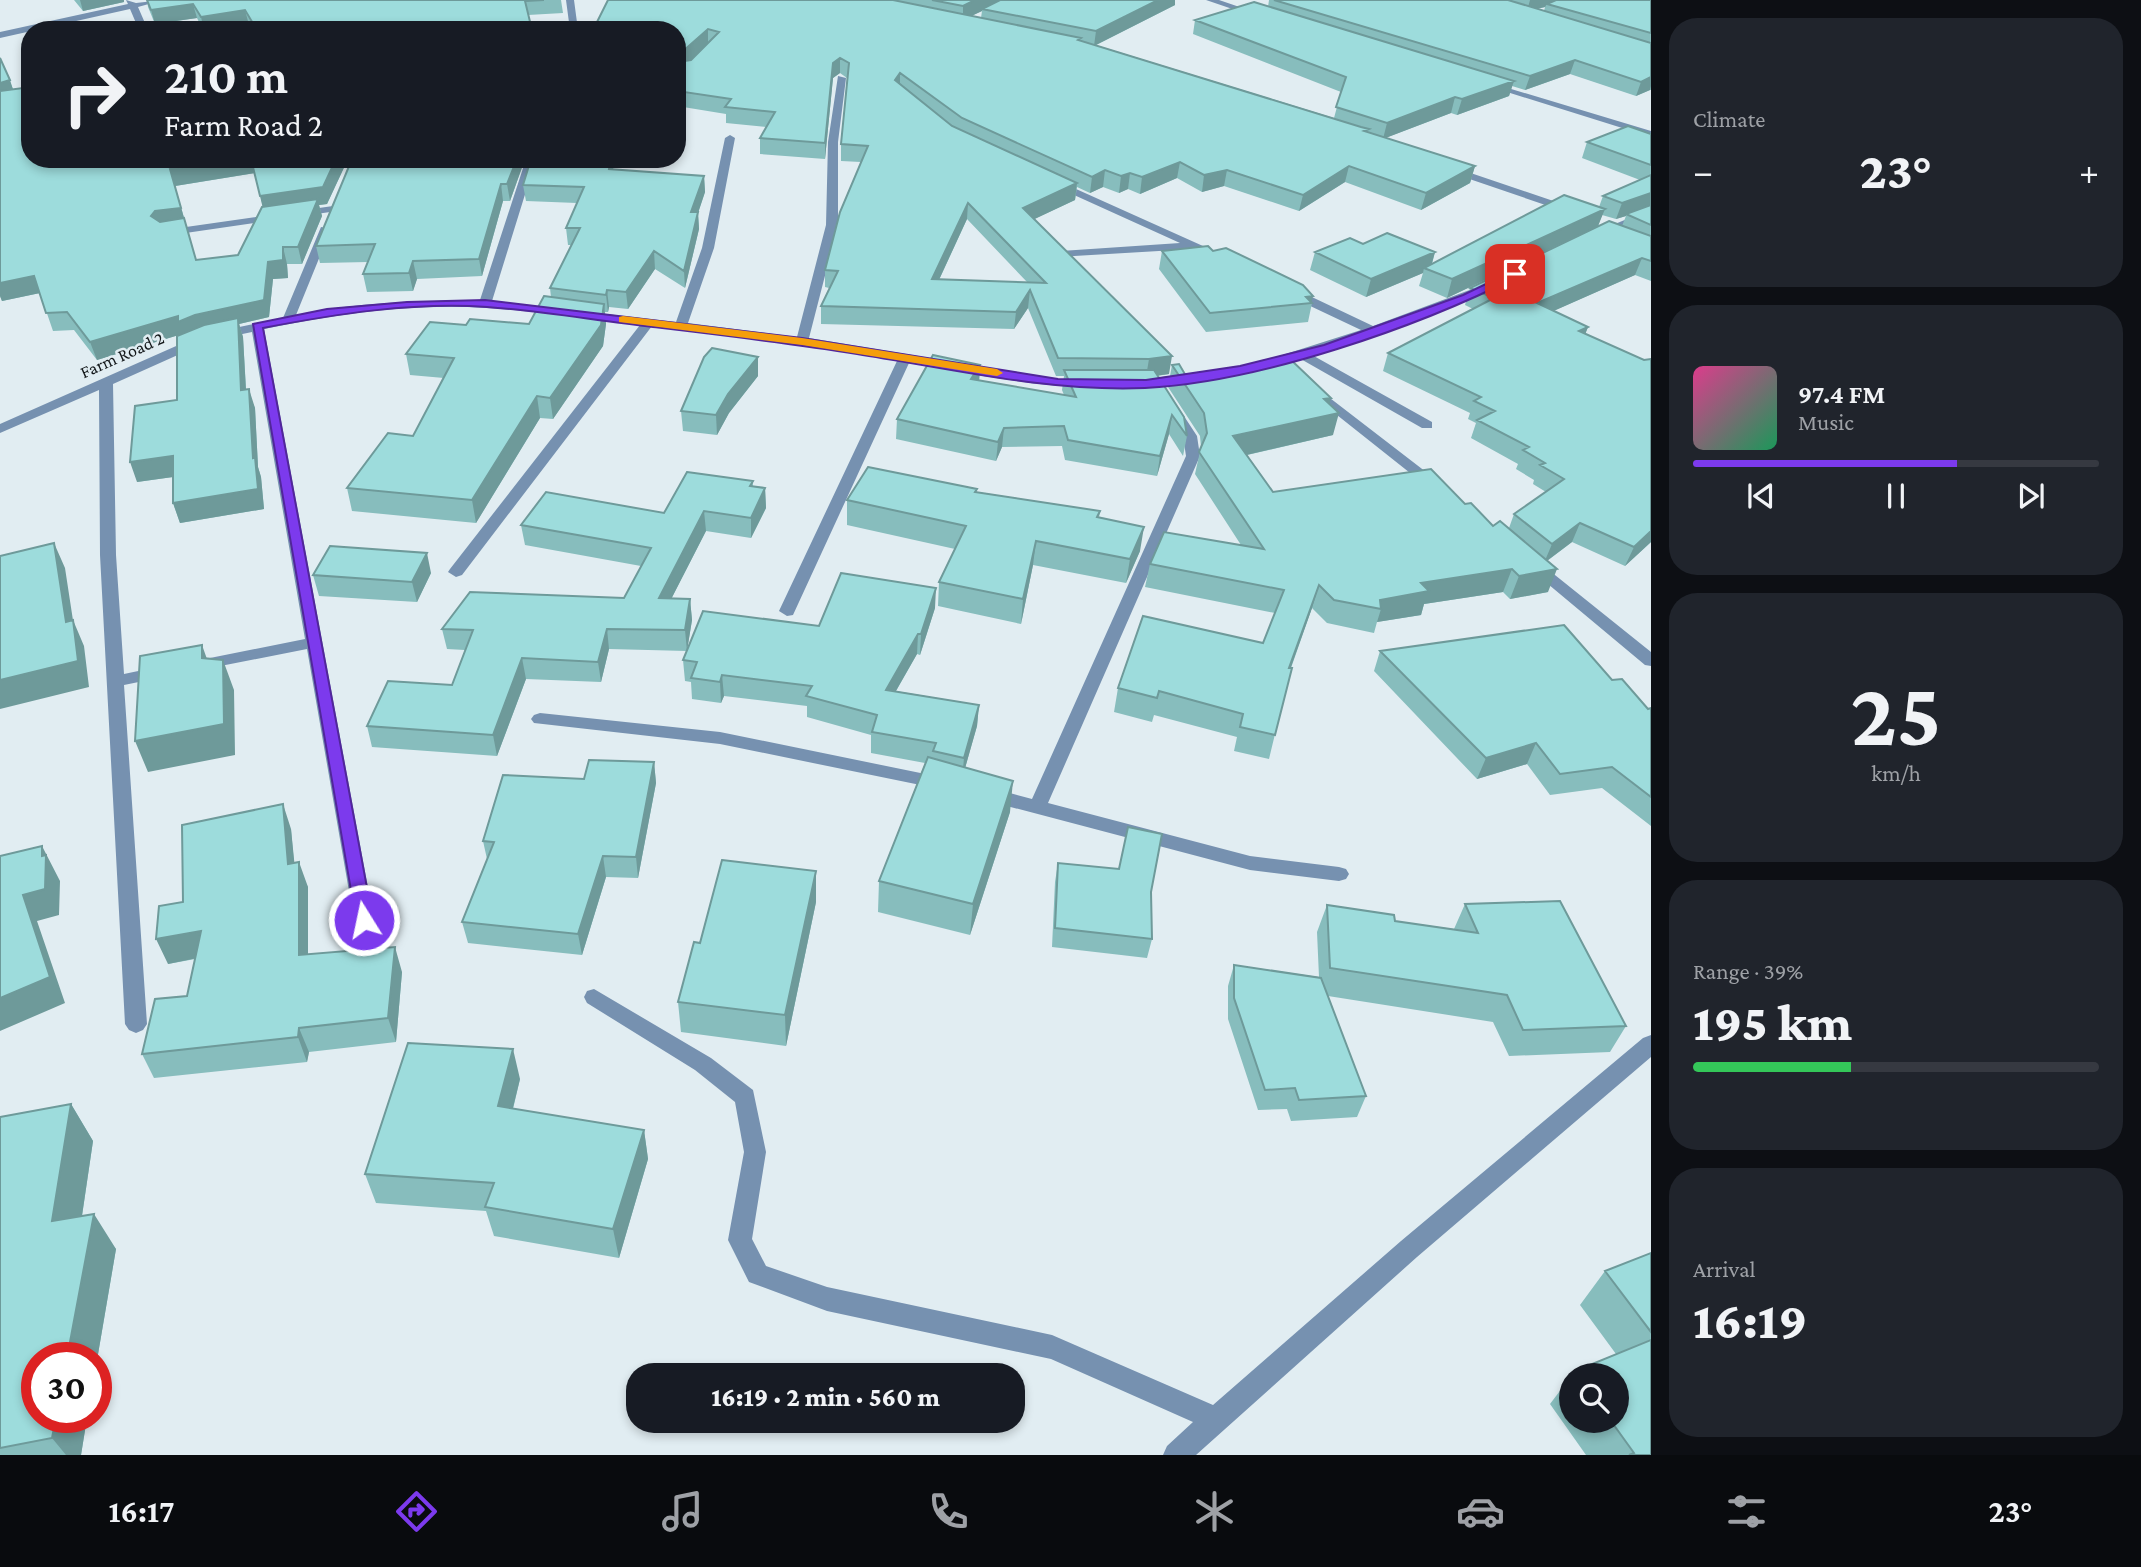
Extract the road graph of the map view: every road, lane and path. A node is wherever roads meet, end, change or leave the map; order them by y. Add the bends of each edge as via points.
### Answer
1 (159, 0) edge
2 (570, 0) edge
3 (1210, 0) edge
4 (131, 2) edge
5 (1264, 16) edge
6 (56, 21) edge
7 (140, 21) edge
8 (573, 21) edge
9 (21, 30) edge
10 (0, 35) edge
11 (841, 78) edge
12 (1485, 82) edge
13 (1651, 134) edge
14 (730, 138) dead end
15 (1438, 164) edge
16 (528, 168) edge
17 (1042, 177) edge
18 (338, 197) edge
19 (333, 209) junction
20 (1651, 212) edge
21 (1578, 213) edge
22 (1608, 226) junction
23 (165, 233) edge
24 (1588, 237) edge
25 (1628, 241) edge
26 (1196, 246) junction
27 (1061, 255) edge
28 (1232, 263) edge
29 (1503, 280) edge
30 (1279, 286) edge
31 (485, 304) junction
32 (288, 320) junction
33 (648, 323) junction
34 (257, 326) junction
35 (681, 326) junction
36 (1373, 331) junction
37 (802, 341) junction
38 (1301, 354) junction
39 (905, 358) junction
40 (1288, 369) junction
41 (1241, 370) edge
42 (1204, 375) edge
43 (106, 380) junction
44 (1156, 383) junction
45 (1096, 384) edge
46 (1121, 384) edge
47 (1, 425) edge
48 (1427, 425) dead end
49 (1448, 496) edge
50 (1520, 554) edge
51 (456, 572) dead end
52 (787, 611) dead end
53 (314, 642) junction
54 (1651, 661) edge
55 (114, 681) junction
56 (540, 719) dead end
57 (1038, 805) junction
58 (1339, 874) dead end
59 (364, 920) dead end
60 (594, 997) dead end
61 (136, 1024) dead end
62 (1651, 1044) edge
63 (1216, 1419) junction
64 (1176, 1455) edge

1 - 4 street
2 - 8 street
3 - 5 street
4 - 6 street
4 - 7 street
9 - 10 street
11 - 37 street via 833,142 832,225
12 - 13 street
14 - 35 street via 708,248
15 - 21 street
16 - 31 street
17 - 26 street
18 - 19 street
19 - 23 street
19 - 32 street
20 - 22 street
22 - 24 street
22 - 25 street
26 - 27 street
26 - 28 street
29 - 36 street
30 - 36 street
31 - 32 street, Farm Road 2 via 407,305
31 - 33 street, Farm Road 2
32 - 34 street, Farm Road 2
33 - 35 street, Farm Road 2
33 - 51 street
34 - 43 street, Farm Road 2 via 205,338
34 - 53 street
35 - 37 street, Farm Road 2
36 - 38 street
37 - 39 street, Farm Road 2
38 - 40 street
38 - 48 street
39 - 45 street, Farm Road 2 via 1058,383
39 - 52 street
40 - 41 street
40 - 49 street
42 - 44 street
43 - 47 street, Farm Road 2
43 - 55 street
44 - 46 street
44 - 57 street via 1190,436 1194,456
50 - 54 street
53 - 55 street
53 - 59 street
55 - 61 street
56 - 57 street via 720,738
57 - 58 street via 1250,863
60 - 63 street via 745,1097 755,1152 740,1240 758,1274 827,1299 1052,1347
62 - 63 street
63 - 64 street

